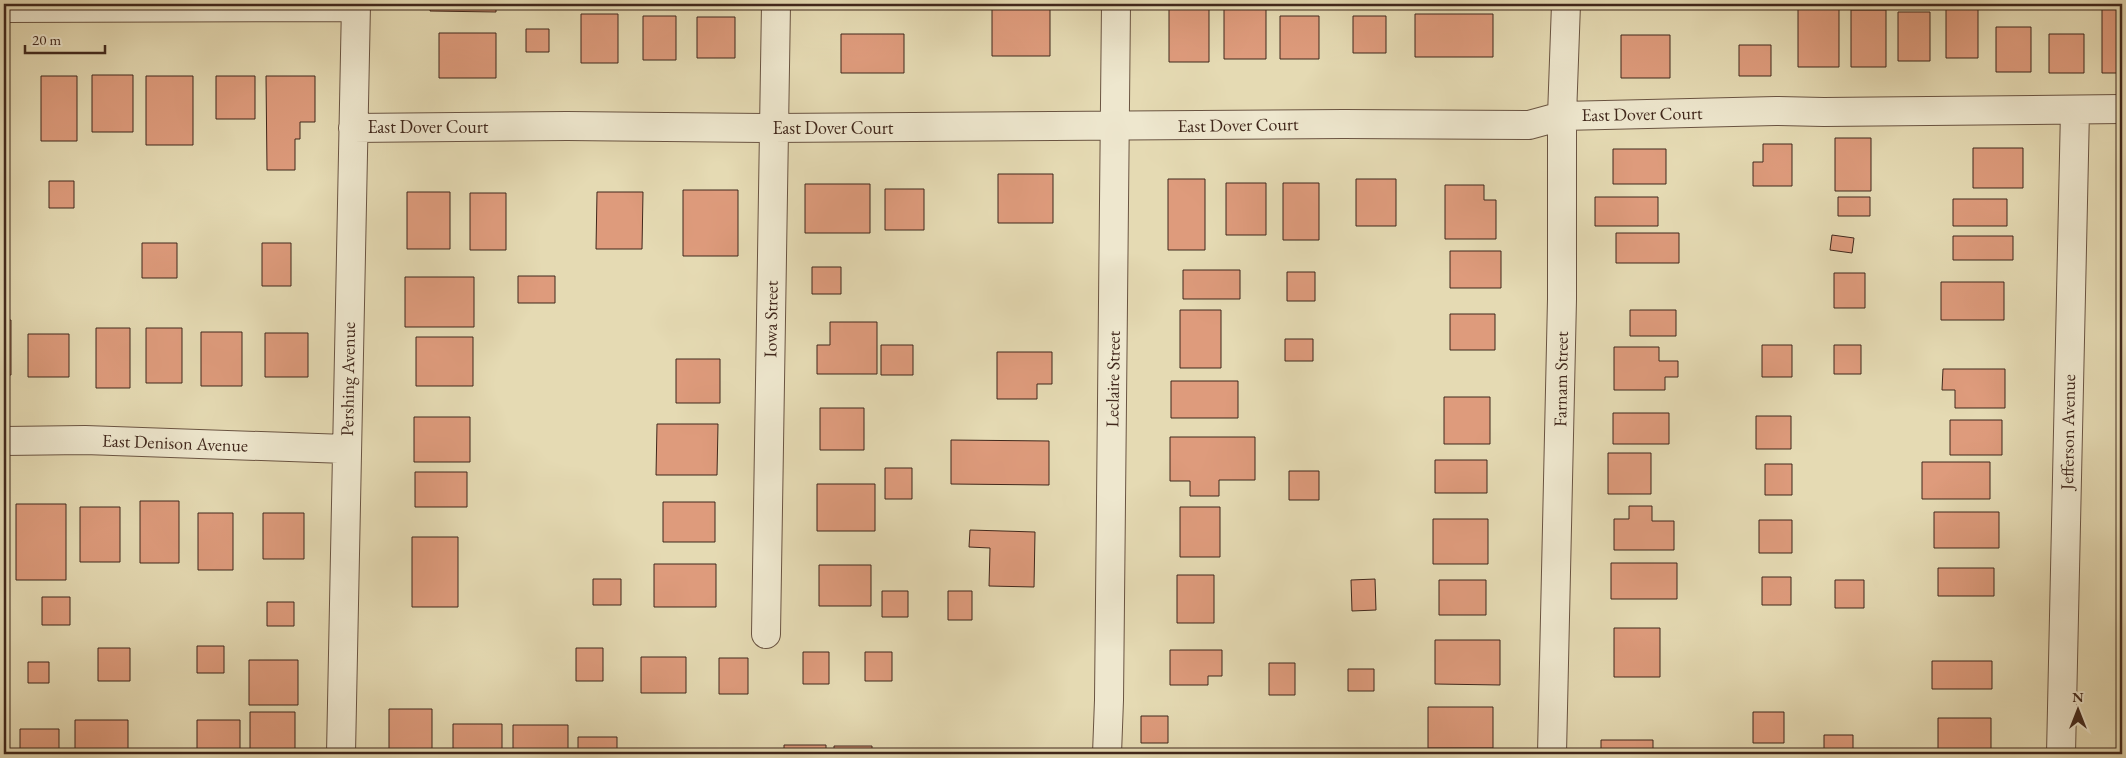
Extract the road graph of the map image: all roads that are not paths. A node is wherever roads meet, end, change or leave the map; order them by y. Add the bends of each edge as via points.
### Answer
1 (776, 4) edge
2 (1116, 4) edge
3 (1566, 4) edge
4 (356, 6) edge
5 (4, 8) edge
6 (2122, 109) edge
7 (2075, 110) junction
8 (1562, 116) junction
9 (1116, 126) junction
10 (353, 128) junction
11 (773, 128) junction
12 (4, 441) edge
13 (346, 449) junction
14 (766, 634) dead end
15 (341, 754) edge
16 (1107, 754) edge
17 (1552, 754) edge
18 (2061, 754) edge

1 - 11 street, Iowa Street
2 - 9 street, Leclaire Street
3 - 8 street, Farnam Street
4 - 5 street
4 - 10 street, Pershing Avenue
6 - 7 street, East Dover Court
7 - 8 street, East Dover Court
7 - 18 street, Jefferson Avenue
8 - 9 street, East Dover Court via 1530,125
8 - 17 street, Farnam Street via 1562,299
9 - 11 street, East Dover Court
9 - 16 street, Leclaire Street
10 - 11 street, East Dover Court
10 - 13 street, Pershing Avenue
11 - 14 street, Iowa Street
12 - 13 street, East Denison Avenue via 85,440
13 - 15 street, Pershing Avenue

